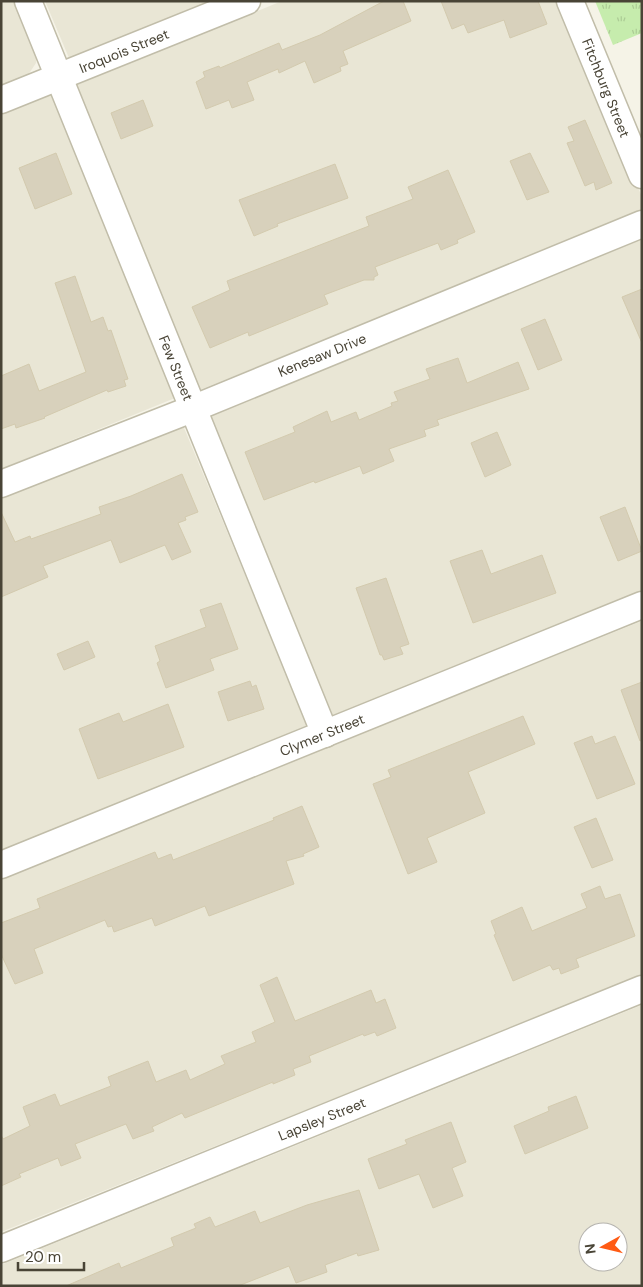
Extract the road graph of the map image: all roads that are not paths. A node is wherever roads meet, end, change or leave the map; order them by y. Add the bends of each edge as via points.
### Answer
1 (28, 1) edge
2 (247, 1) edge
3 (570, 1) edge
4 (57, 78) junction
5 (1, 100) edge
6 (642, 175) edge
7 (642, 224) edge
8 (192, 408) junction
9 (1, 484) edge
10 (642, 605) edge
11 (324, 734) junction
12 (1, 864) edge
13 (642, 988) edge
14 (1, 1248) edge

1 - 4 street, Few Street
2 - 4 street, Iroquois Street
3 - 6 street, Fitchburg Street
4 - 5 street, Iroquois Street
4 - 8 street, Few Street
7 - 8 street, Kenesaw Drive
8 - 9 street, Kenesaw Drive
8 - 11 street, Few Street
10 - 11 street, Clymer Street
11 - 12 street, Clymer Street
13 - 14 street, Lapsley Street

